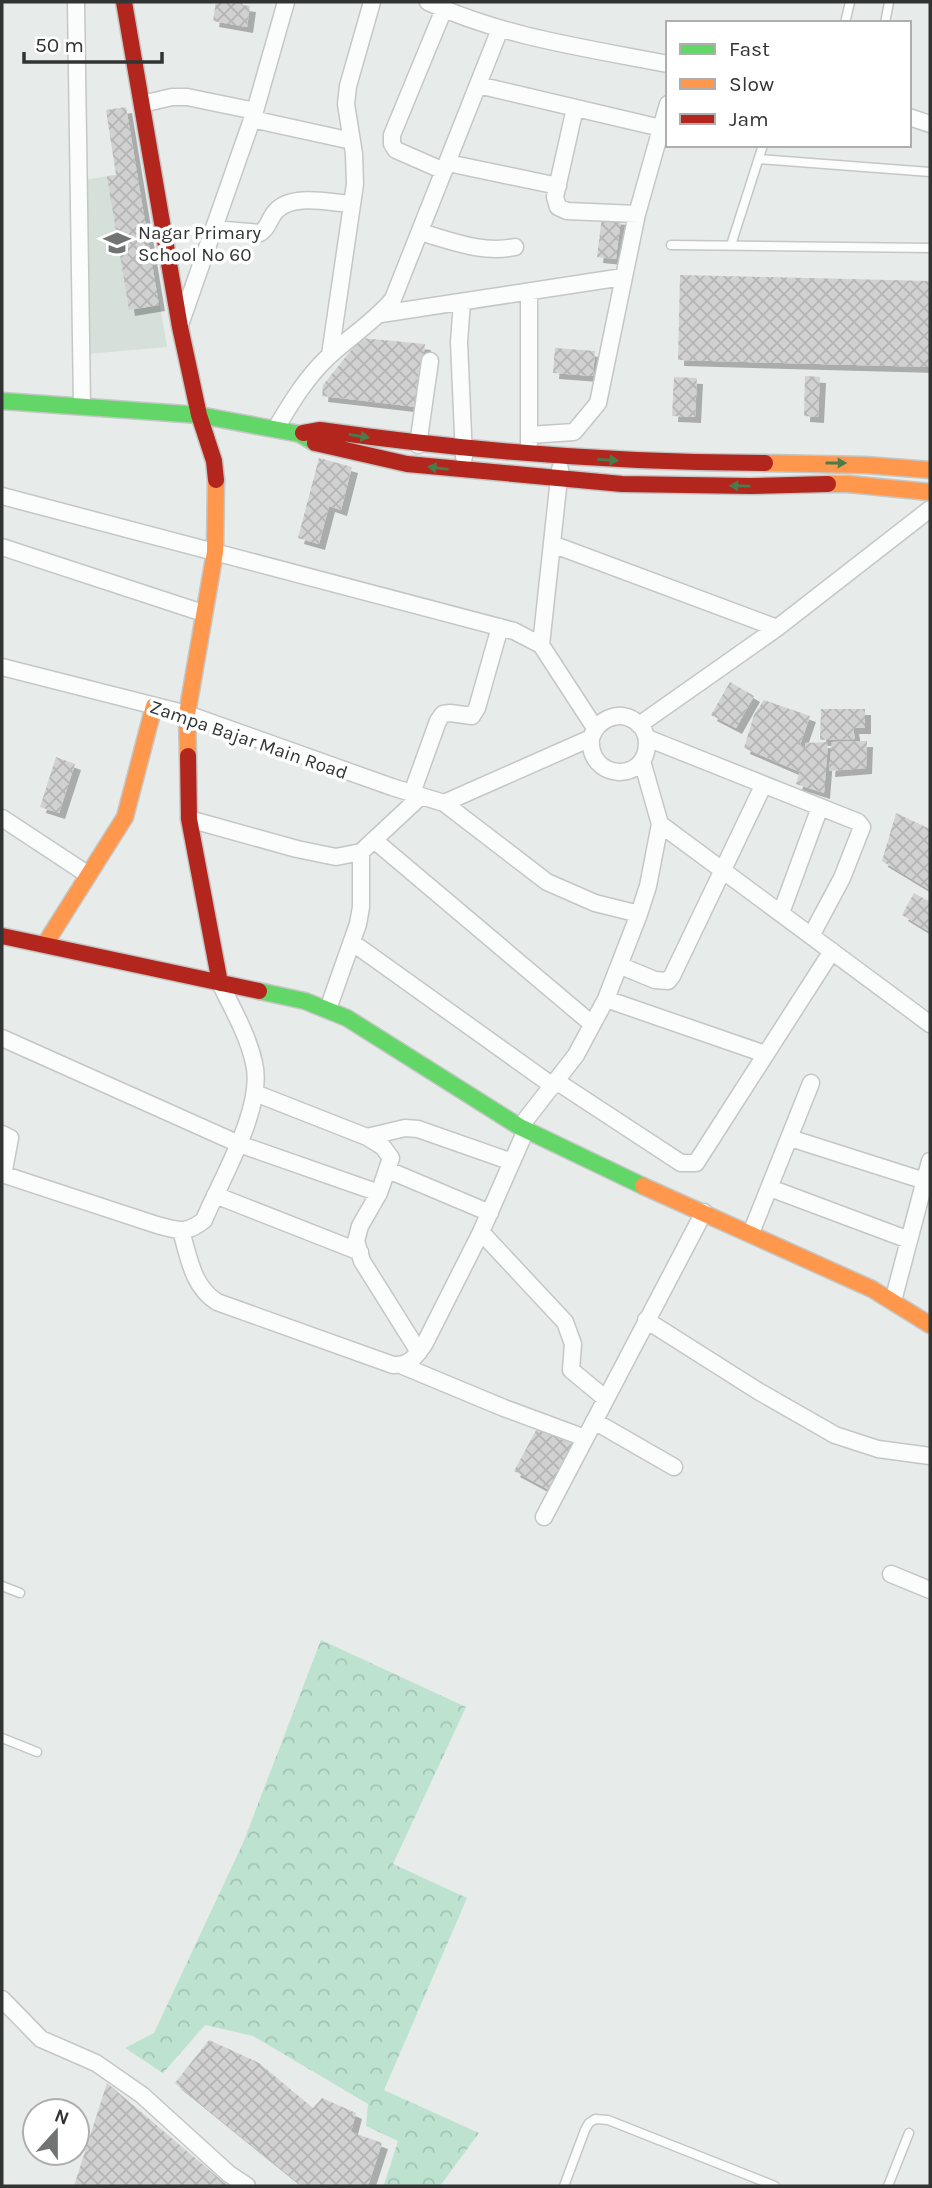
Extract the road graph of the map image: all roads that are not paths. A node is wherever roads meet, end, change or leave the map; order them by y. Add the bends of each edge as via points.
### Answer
1 (76, 2) edge
2 (124, 2) edge
3 (286, 2) edge
4 (372, 2) edge
5 (428, 2) edge
6 (850, 2) edge
7 (889, 2) edge
8 (444, 9) junction
9 (845, 21) edge
10 (885, 21) edge
11 (500, 29) junction
12 (666, 64) edge
13 (478, 85) junction
14 (142, 104) junction
15 (575, 108) junction
16 (666, 111) edge
17 (253, 115) junction
18 (911, 118) edge
19 (930, 124) edge
20 (661, 128) junction
21 (352, 141) junction
22 (762, 147) edge
23 (759, 159) junction
24 (446, 167) junction
25 (930, 172) edge
26 (558, 186) junction
27 (352, 204) junction
28 (637, 214) junction
29 (214, 229) junction
30 (421, 232) junction
31 (671, 245) dead end
32 (731, 245) junction
33 (515, 247) dead end
34 (930, 248) edge
35 (623, 277) junction
36 (529, 292) junction
37 (463, 302) junction
38 (381, 314) junction
39 (180, 327) junction
40 (330, 355) junction
41 (430, 360) dead end
42 (2, 401) edge
43 (82, 406) junction
44 (200, 415) junction
45 (276, 428) junction
46 (300, 434) junction
47 (529, 435) junction
48 (418, 445) junction
49 (464, 450) junction
50 (530, 454) junction
51 (561, 456) junction
52 (930, 470) edge
53 (464, 471) junction
54 (530, 475) junction
55 (559, 478) junction
56 (930, 492) edge
57 (2, 496) edge
58 (930, 509) edge
59 (552, 544) junction
60 (2, 548) edge
61 (215, 552) junction
62 (204, 613) junction
63 (500, 627) junction
64 (778, 628) junction
65 (541, 645) junction
66 (2, 667) edge
67 (154, 706) junction
68 (187, 714) junction
69 (643, 732) junction
70 (593, 733) junction
71 (642, 761) junction
72 (762, 786) junction
73 (417, 795) junction
74 (444, 803) junction
75 (820, 807) junction
76 (2, 818) edge
77 (189, 819) junction
78 (660, 824) junction
79 (374, 840) junction
80 (361, 852) junction
81 (723, 870) junction
82 (87, 874) junction
83 (780, 913) junction
84 (639, 914) junction
85 (2, 936) edge
86 (811, 936) junction
87 (353, 943) junction
88 (45, 944) junction
89 (832, 951) junction
90 (621, 966) junction
91 (220, 983) junction
92 (606, 999) junction
93 (328, 1009) junction
94 (592, 1024) junction
95 (930, 1024) edge
96 (2, 1038) edge
97 (765, 1054) junction
98 (811, 1083) dead end
99 (554, 1084) junction
100 (255, 1093) junction
101 (523, 1129) junction
102 (2, 1134) edge
103 (367, 1137) junction
104 (790, 1138) junction
105 (239, 1144) junction
106 (930, 1161) edge
107 (512, 1162) junction
108 (388, 1170) junction
109 (2, 1174) edge
110 (925, 1181) junction
111 (770, 1188) junction
112 (379, 1193) junction
113 (215, 1195) junction
114 (704, 1212) junction
115 (490, 1213) junction
116 (914, 1221) junction
117 (930, 1226) edge
118 (181, 1231) junction
119 (481, 1233) junction
120 (751, 1233) junction
121 (909, 1240) junction
122 (360, 1252) junction
123 (893, 1301) junction
124 (646, 1320) junction
125 (930, 1325) edge
126 (419, 1352) junction
127 (403, 1366) junction
128 (606, 1399) junction
129 (594, 1421) junction
130 (585, 1438) junction
131 (930, 1456) edge
132 (674, 1467) dead end
133 (544, 1517) dead end
134 (891, 1574) dead end
135 (2, 1586) edge
136 (930, 1590) edge
137 (20, 1593) dead end
138 (2, 1738) edge
139 (37, 1752) dead end
140 (2, 1999) edge
141 (909, 2133) dead end
142 (247, 2186) edge
143 (564, 2186) edge
144 (775, 2186) edge
145 (888, 2186) edge

1 - 43 street
2 - 14 street
3 - 17 street
4 - 21 street via 348,86
5 - 8 street
6 - 9 lane
7 - 10 lane
8 - 11 street
8 - 24 street via 391,135 396,150
11 - 12 street
11 - 13 street
13 - 15 street
13 - 24 street
14 - 17 street via 187,97
14 - 39 street
15 - 20 street
15 - 26 street
16 - 20 street
17 - 21 street
17 - 29 street
18 - 19 street
20 - 28 street
21 - 27 street
22 - 23 lane
23 - 25 lane
23 - 32 lane
24 - 26 street
24 - 30 street
26 - 28 street via 558,206 567,211
27 - 29 street via 297,201 276,209 260,233
27 - 40 street
28 - 35 street
29 - 39 street
30 - 33 street via 484,250
30 - 38 street via 393,299
31 - 32 lane
32 - 34 lane
35 - 36 street
35 - 47 street via 598,403 574,432
36 - 37 street
36 - 47 street
37 - 38 street
37 - 49 street via 459,342
38 - 40 street
39 - 44 street
40 - 45 street via 298,392
41 - 48 street
42 - 43 street
43 - 44 street
44 - 45 street
44 - 61 street via 217,487
45 - 46 street
46 -> 48 street via 320,430
53 -> 46 street via 317,445
47 - 50 street
48 - 49 street
49 - 50 street
49 - 53 street
50 - 51 street
50 - 54 street
51 -> 52 street via 671,463 848,463
51 - 55 street
53 - 54 street
54 - 55 street
56 -> 55 street via 849,484 635,484
55 - 59 street
57 - 61 street
58 - 64 street
59 - 64 street
59 - 65 street
60 - 62 street
61 - 62 street
61 - 63 street
62 - 68 street
63 - 65 street
63 - 73 street via 477,708 472,716 443,714 438,721
64 - 69 street
65 - 70 street
66 - 67 street, Zampa Bajar Main Road
67 - 68 street, Zampa Bajar Main Road
67 - 82 street via 125,817
68 - 73 street, Zampa Bajar Main Road
68 - 77 street
69 - 70 street via 629,717 619,716 610,717
69 - 71 street via 647,748
69 - 72 street
70 - 71 street via 593,754 604,768 622,772
70 - 74 street
71 - 78 street
72 - 75 street
72 - 81 street
73 - 74 street, Zampa Bajar Main Road
73 - 79 street
74 - 84 street via 547,882 595,903
75 - 83 street
75 - 86 street via 862,827
76 - 82 street
77 - 80 street via 336,857
77 - 91 street
78 - 81 street
78 - 84 street
79 - 80 street
79 - 94 street
80 - 87 street via 361,907
81 - 83 street
81 - 90 street via 668,981
82 - 88 street
83 - 86 street
84 - 90 street
85 - 88 street
86 - 89 street
87 - 93 street
87 - 99 street
88 - 91 street
89 - 95 street
89 - 97 street
90 - 92 street
91 - 93 street
91 - 100 street via 255,1064
92 - 94 street
92 - 97 street
93 - 101 street
94 - 99 street
96 - 105 street
97 - 99 street via 696,1163 681,1163
98 - 104 street
99 - 101 street
100 - 103 street
100 - 105 street
101 - 107 street
101 - 114 street
102 - 109 street via 10,1138
103 - 107 street via 418,1129
103 - 108 street via 391,1158
104 - 110 street
104 - 111 street
105 - 112 street
105 - 113 street
106 - 110 street
107 - 115 street
108 - 112 street
108 - 115 street
109 - 118 street
110 - 116 street
111 - 120 street
111 - 121 street
112 - 122 street via 360,1226 356,1241
113 - 118 street via 204,1220 194,1229
113 - 122 street
114 - 120 street
114 - 124 street
115 - 119 street
116 - 117 street
116 - 121 street
118 - 127 street via 197,1284 217,1302
119 - 126 street
119 - 128 street via 565,1322 573,1344 571,1370
120 - 123 street
121 - 123 street
122 - 126 street
123 - 125 street
124 - 128 street
124 - 131 street via 835,1435 878,1449
126 - 127 street
127 - 130 street
128 - 129 street
129 - 130 street
129 - 132 street
130 - 133 street
134 - 136 street
135 - 137 lane
138 - 139 lane
140 - 142 street via 40,2039 96,2063 142,2095
141 - 145 lane
143 - 144 lane via 585,2130 595,2119 608,2120

